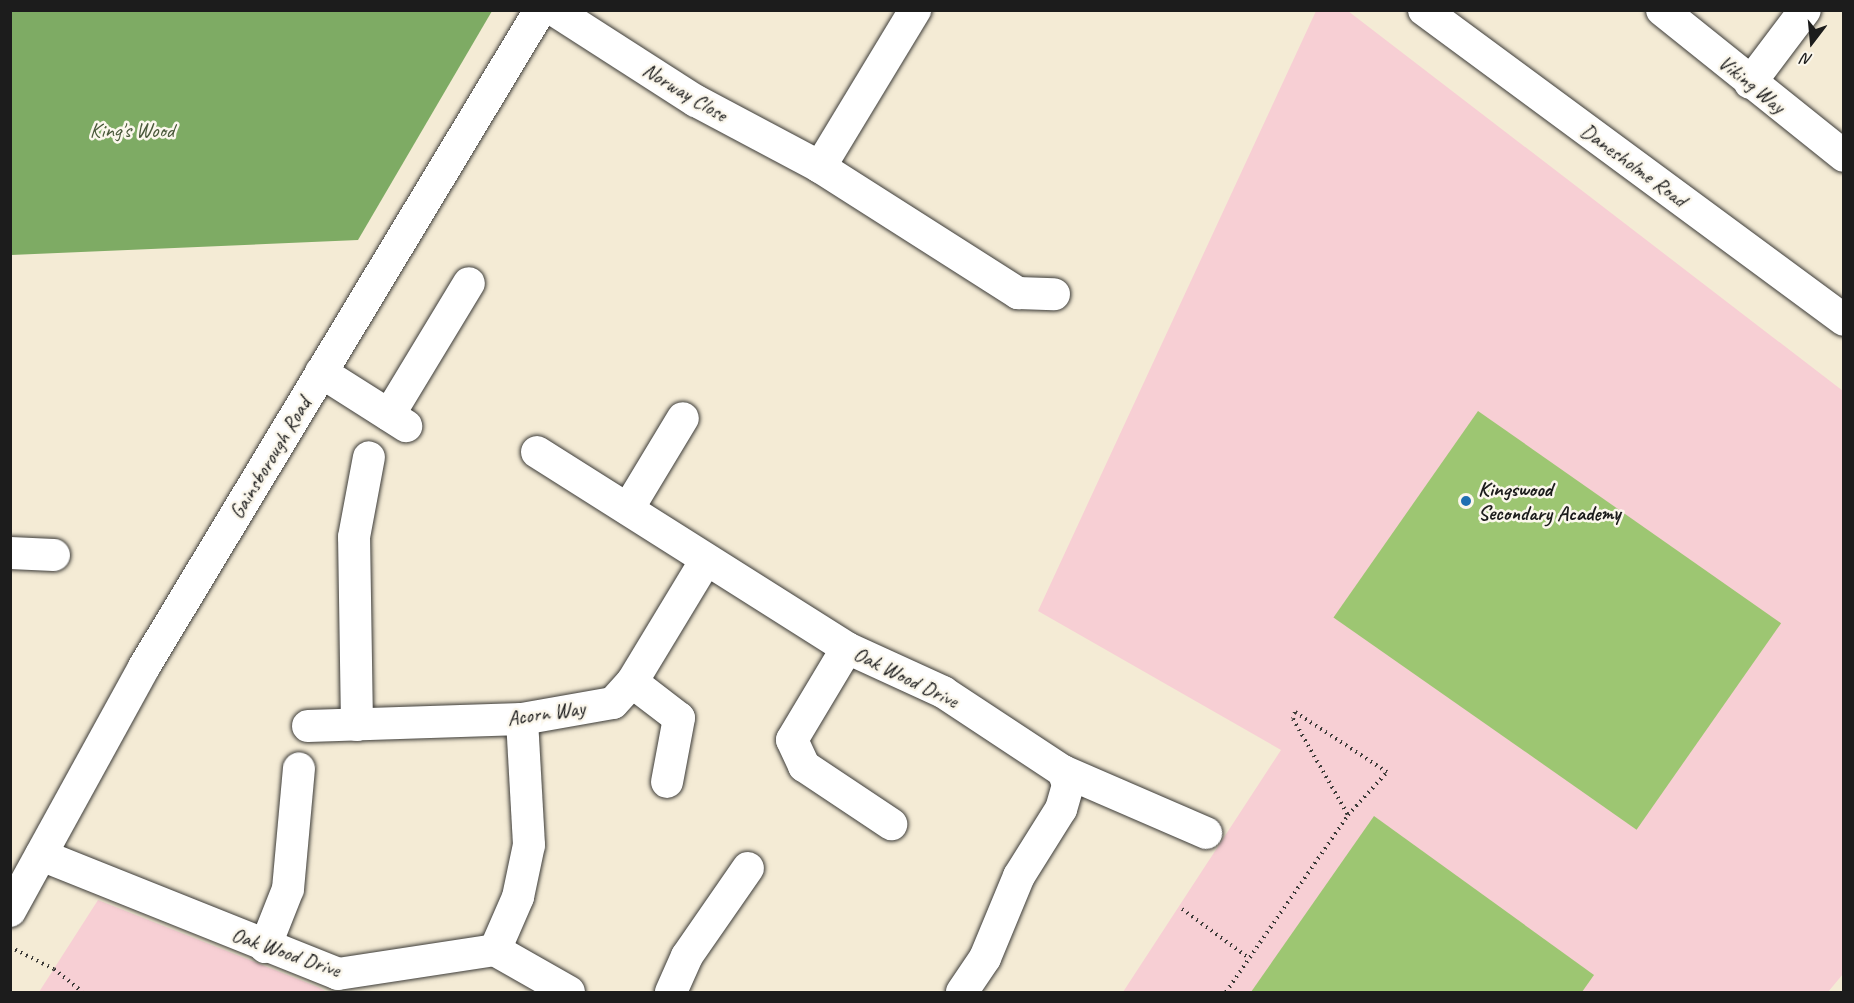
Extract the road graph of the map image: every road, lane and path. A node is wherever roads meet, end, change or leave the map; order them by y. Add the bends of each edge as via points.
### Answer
1 (540, 10) edge
2 (554, 10) edge
3 (915, 10) edge
4 (1424, 10) edge
5 (1662, 10) edge
6 (1805, 10) edge
7 (1750, 82) junction
8 (1844, 156) edge
9 (820, 167) junction
10 (469, 283) dead end
11 (1054, 294) dead end
12 (1844, 320) edge
13 (321, 372) junction
14 (683, 418) dead end
15 (537, 452) dead end
16 (369, 458) dead end
17 (627, 509) junction
18 (10, 553) edge
19 (54, 555) dead end
20 (706, 560) junction
21 (847, 648) junction
22 (632, 682) junction
23 (522, 718) junction
24 (357, 725) junction
25 (308, 726) dead end
26 (299, 768) dead end
27 (1063, 771) junction
28 (667, 782) dead end
29 (1348, 815) junction
30 (891, 824) dead end
31 (1206, 833) dead end
32 (41, 855) junction
33 (748, 868) dead end
34 (1182, 909) dead end
35 (10, 911) edge
36 (265, 946) junction
37 (10, 947) edge
38 (495, 950) junction
39 (1250, 958) junction
40 (82, 993) edge
41 (569, 993) edge
42 (671, 993) edge
43 (962, 993) edge
44 (1226, 993) edge

1 - 13 street, Gainsborough Road
2 - 9 street, Norway Close via 696,101
3 - 9 street
4 - 12 street, Danesholme Road
5 - 7 street, Viking Way
6 - 7 street
7 - 8 street, Viking Way
9 - 11 street, Norway Close via 1018,293
10 - 13 street via 398,421
13 - 32 street, Gainsborough Road via 144,667
14 - 17 street
15 - 17 street, Oak Wood Drive
16 - 24 street via 354,537
17 - 20 street, Oak Wood Drive
18 - 19 street
20 - 21 street, Oak Wood Drive
20 - 22 street, Acorn Way
21 - 27 street, Oak Wood Drive via 943,692
21 - 30 street via 792,740 799,776
22 - 23 street, Acorn Way via 613,703
22 - 28 street via 679,718
23 - 24 street, Acorn Way
23 - 38 street via 529,846 518,897
24 - 25 street, Acorn Way
26 - 36 street via 288,888
27 - 31 street, Oak Wood Drive via 1091,778
27 - 43 street via 1068,785 1061,809 1019,876 985,958
29 - 29 path via 1293,719 1295,712 1387,772
29 - 39 path
32 - 35 street, Gainsborough Road
32 - 36 street, Oak Wood Drive
33 - 42 street via 687,956
34 - 39 path
36 - 38 street, Oak Wood Drive via 338,974
37 - 40 path via 54,969
38 - 41 street
39 - 44 path

